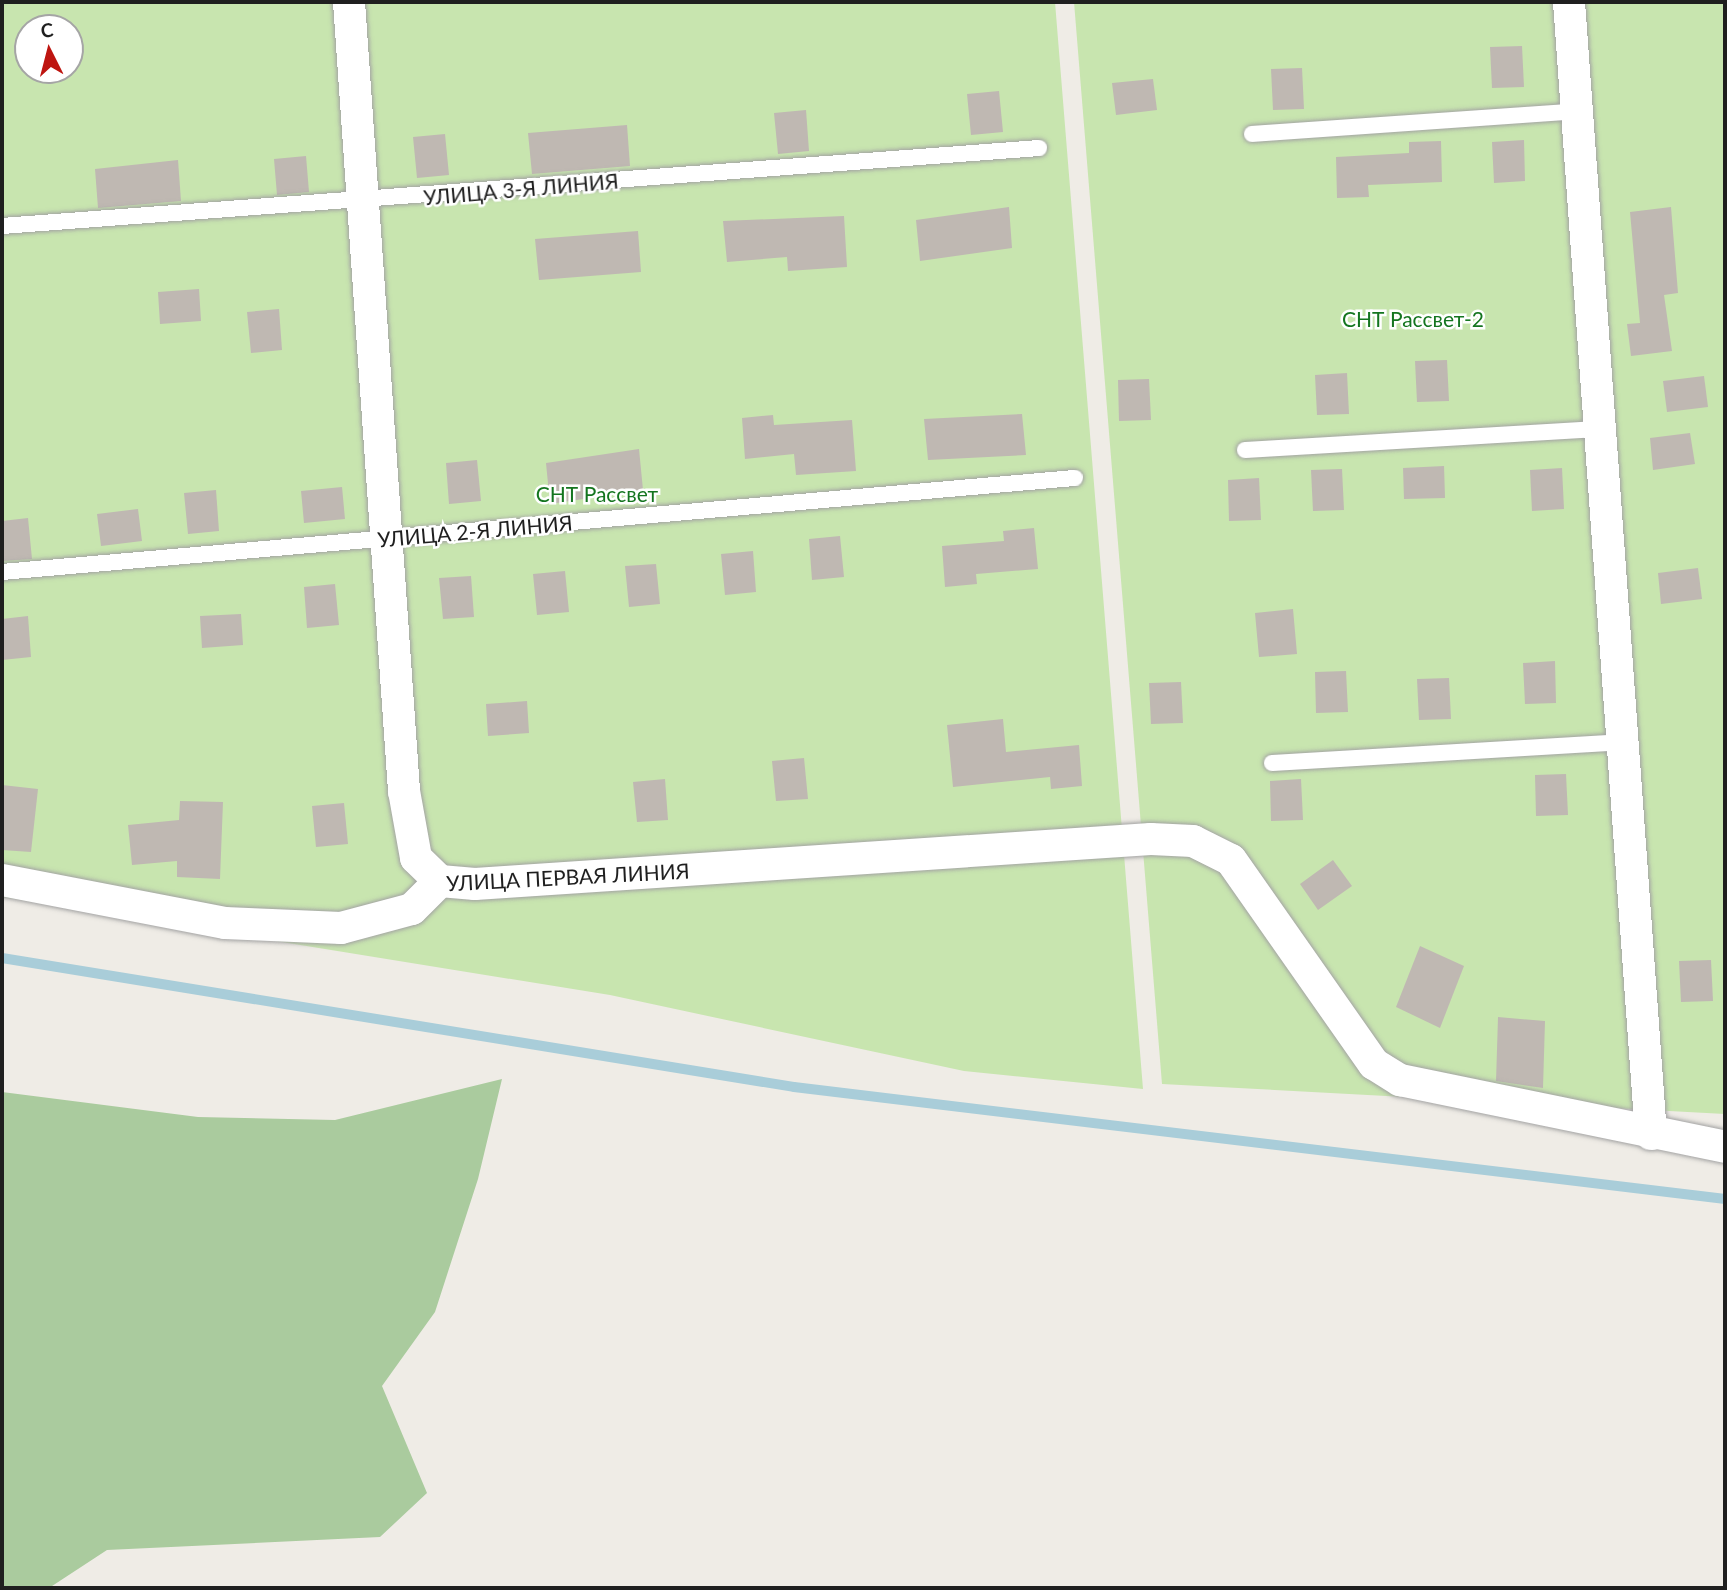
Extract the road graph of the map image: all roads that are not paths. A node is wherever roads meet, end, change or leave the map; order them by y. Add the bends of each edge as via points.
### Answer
1 (349, 2) edge
2 (1569, 2) edge
3 (1578, 111) junction
4 (1252, 134) dead end
5 (1039, 148) dead end
6 (367, 201) junction
7 (2, 226) edge
8 (1602, 429) junction
9 (1245, 450) dead end
10 (1074, 478) dead end
11 (386, 540) junction
12 (2, 572) edge
13 (1625, 743) junction
14 (1272, 763) dead end
15 (2, 880) edge
16 (440, 881) junction
17 (1651, 1134) junction
18 (1725, 1147) edge

1 - 6 street
2 - 3 street
3 - 4 lane
3 - 8 street
5 - 6 lane, УЛИЦА 3-Я ЛИНИЯ
6 - 7 lane, УЛИЦА 3-Я ЛИНИЯ
6 - 11 street
8 - 9 lane
8 - 13 street
10 - 11 lane, УЛИЦА 2-Я ЛИНИЯ
11 - 12 lane, УЛИЦА 2-Я ЛИНИЯ
11 - 16 street via 404,791 415,858
13 - 14 lane
13 - 17 street
15 - 16 street, УЛИЦА ПЕРВАЯ ЛИНИЯ via 225,923 341,928 412,909
16 - 17 street, УЛИЦА ПЕРВАЯ ЛИНИЯ via 475,884 1151,839 1193,841 1231,860 1374,1064 1400,1080
17 - 18 street, УЛИЦА ПЕРВАЯ ЛИНИЯ

